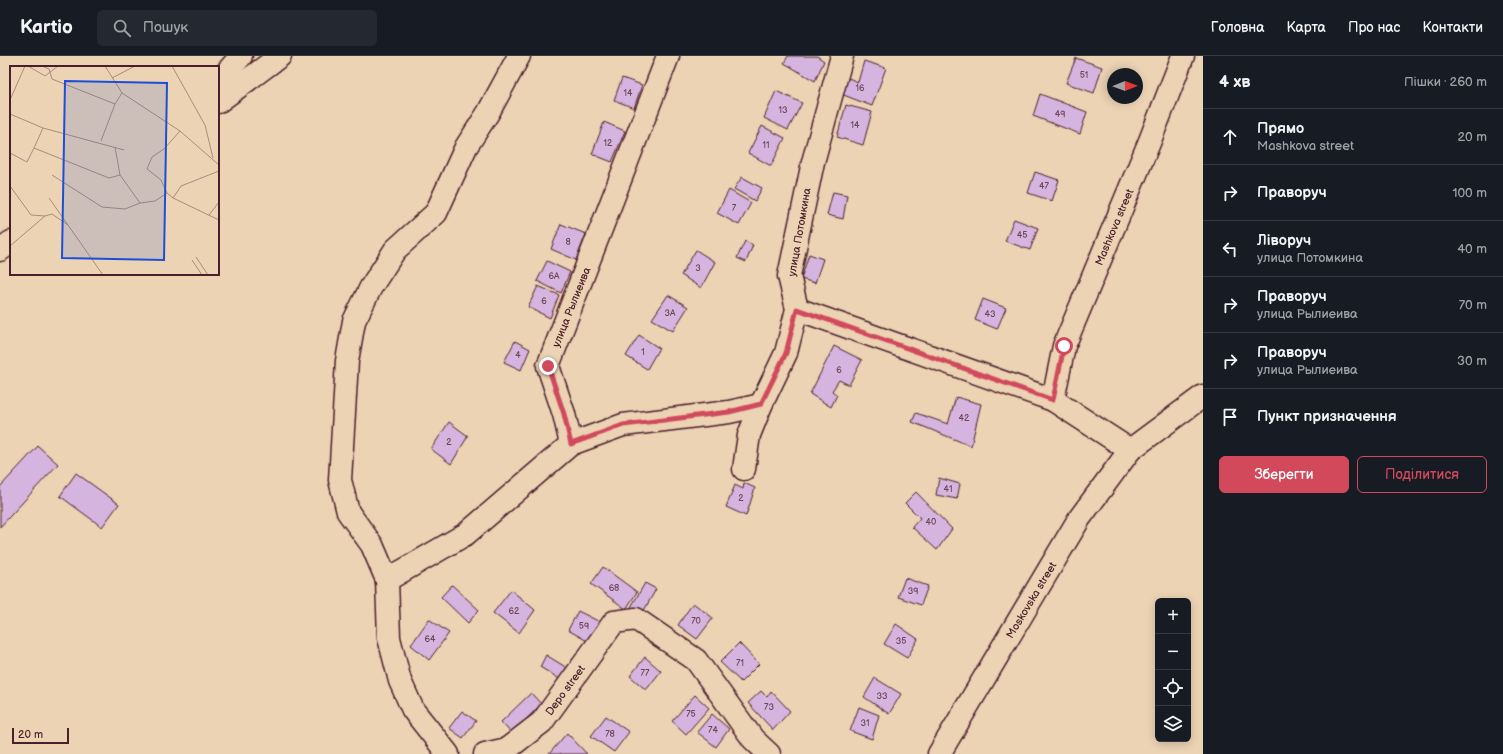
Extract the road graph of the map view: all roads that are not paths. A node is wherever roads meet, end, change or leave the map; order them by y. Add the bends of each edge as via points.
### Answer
1 (241, 56) edge
2 (280, 56) edge
3 (519, 56) edge
4 (668, 56) edge
5 (842, 56) edge
6 (1184, 56) edge
7 (222, 99) edge
8 (10, 243) edge
9 (0, 250) edge
10 (797, 309) junction
11 (1203, 396) edge
12 (1053, 400) junction
13 (761, 404) junction
14 (571, 444) junction
15 (1130, 450) junction
16 (744, 470) dead end
17 (387, 580) junction
18 (448, 754) edge
19 (485, 754) edge
20 (769, 754) edge
21 (939, 754) edge

1 - 7 street via 227,72
2 - 7 street
3 - 17 street via 466,147 436,213 396,250 371,287 354,321 347,361 340,480 348,512 372,546
4 - 14 street, улица Рылиеива via 548,366
5 - 10 street, улица Потомкина via 812,162 789,276
6 - 12 street, Mashkova street via 1064,346
8 - 9 street
10 - 12 street
10 - 13 street, улица Потомкина via 786,353
11 - 15 street, Moskovska street
12 - 15 street
13 - 14 street via 729,412 623,425
13 - 16 street, улица Потомкина via 749,435
14 - 17 street via 466,534
15 - 21 street, Moskovska street via 1078,519
17 - 18 street via 389,638 400,681 413,710
19 - 20 street, Depo street via 507,749 542,722 614,622 636,619 696,660 753,739

